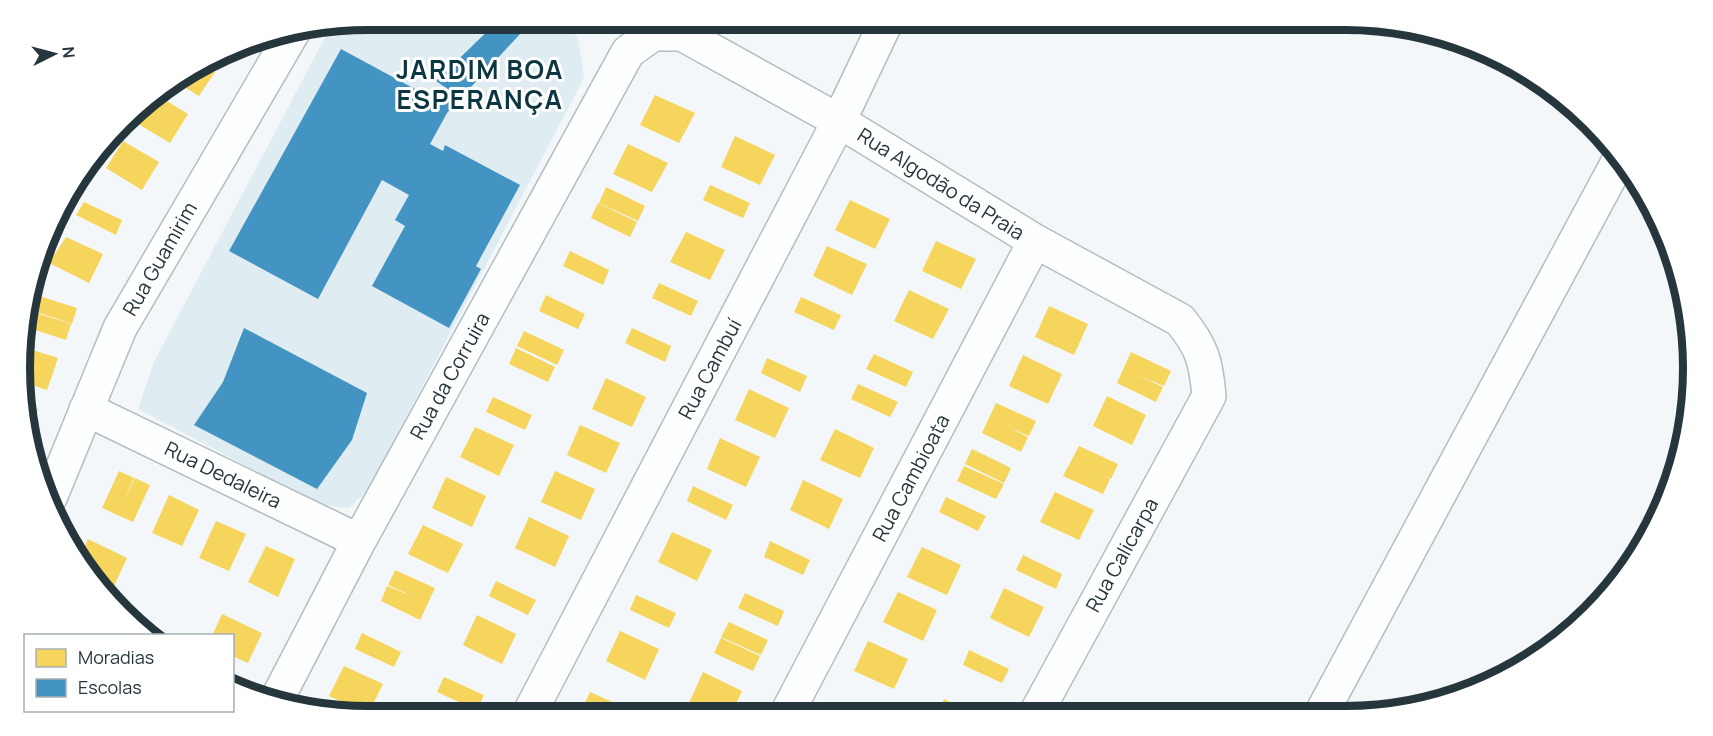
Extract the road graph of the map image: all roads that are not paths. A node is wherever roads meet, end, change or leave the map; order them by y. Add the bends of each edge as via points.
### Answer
1 (882, 30) edge
2 (288, 40) edge
3 (628, 52) joint
4 (839, 121) junction
5 (1616, 166) edge
6 (1035, 241) junction
7 (1209, 396) joint
8 (86, 409) junction
9 (53, 490) edge
10 (360, 541) junction
11 (280, 694) edge
12 (533, 706) edge
13 (791, 706) edge
14 (1039, 706) edge
15 (1325, 706) edge

1 - 4 street, Rua Cambuí
2 - 8 street, Rua Guamirim via 120,328
3 - 4 street, Rua Algodão da Praia via 653,34 682,34
3 - 10 street, Rua da Corruira
4 - 6 street, Rua Algodão da Praia
4 - 12 street, Rua Cambuí
5 - 15 street
6 - 7 street, Rua Algodão da Praia via 1179,320 1196,340 1206,363
6 - 13 street, Rua Cambioata
7 - 14 street, Rua Calicarpa
8 - 9 street, Rua Guamirim
8 - 10 street, Rua Dedaleira
10 - 11 street, Rua da Corruira

